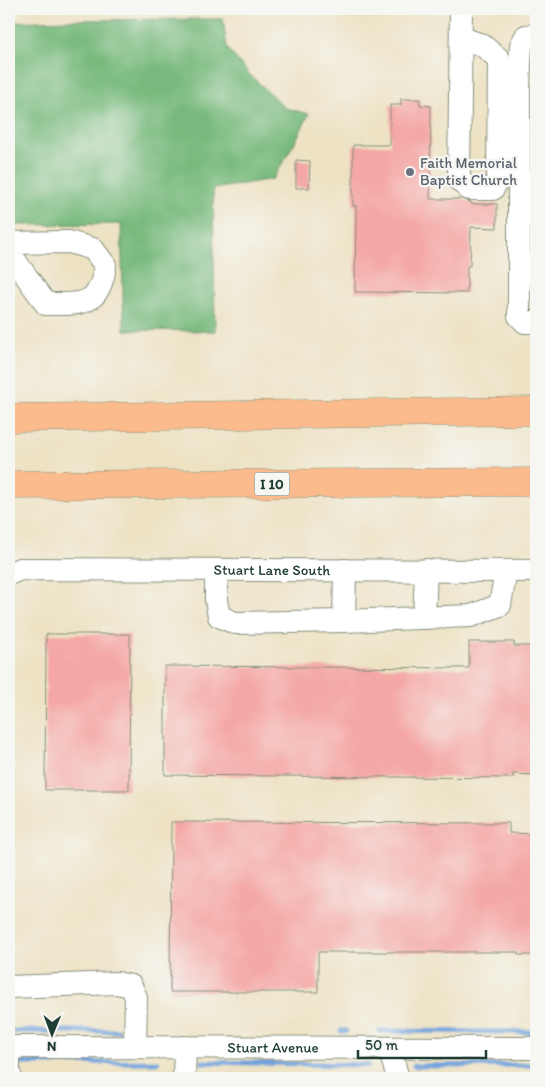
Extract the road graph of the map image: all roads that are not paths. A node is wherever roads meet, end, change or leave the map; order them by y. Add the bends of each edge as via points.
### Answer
1 (461, 9) edge
2 (536, 35) edge
3 (461, 38) junction
4 (528, 84) edge
5 (9, 243) edge
6 (9, 252) edge
7 (536, 322) edge
8 (536, 411) edge
9 (9, 418) edge
10 (536, 482) edge
11 (9, 485) edge
12 (216, 570) junction
13 (345, 570) junction
14 (426, 570) junction
15 (506, 571) junction
16 (536, 571) edge
17 (9, 574) edge
18 (424, 618) junction
19 (344, 621) junction
20 (9, 987) edge
21 (9, 1047) edge
22 (134, 1047) junction
23 (185, 1047) junction
24 (390, 1048) junction
25 (536, 1048) edge
26 (11, 1078) edge
27 (184, 1078) edge
28 (398, 1078) edge

1 - 3 street
2 - 4 street via 526,36 521,45
3 - 3 street via 459,180 469,189 493,189 498,178 499,59 482,45
4 - 7 street via 519,316 525,322
5 - 6 street via 69,242 93,249 105,265 103,283 96,294 81,304 46,304
8 - 9 highway
10 - 11 highway, I 10
12 - 13 street, Stuart Lane South
12 - 17 street, Stuart Lane South via 20,569
12 - 19 street via 219,616 235,623
13 - 14 street, Stuart Lane South
13 - 19 street
14 - 15 street, Stuart Lane South
14 - 18 street
15 - 16 street, Stuart Lane South
15 - 18 street via 500,606 471,616
18 - 19 street
20 - 22 street via 117,983 131,986 136,997
21 - 22 street, Stuart Avenue
21 - 26 street
22 - 23 street, Stuart Avenue
23 - 24 street, Stuart Avenue
23 - 27 street
24 - 25 street, Stuart Avenue
24 - 28 street

